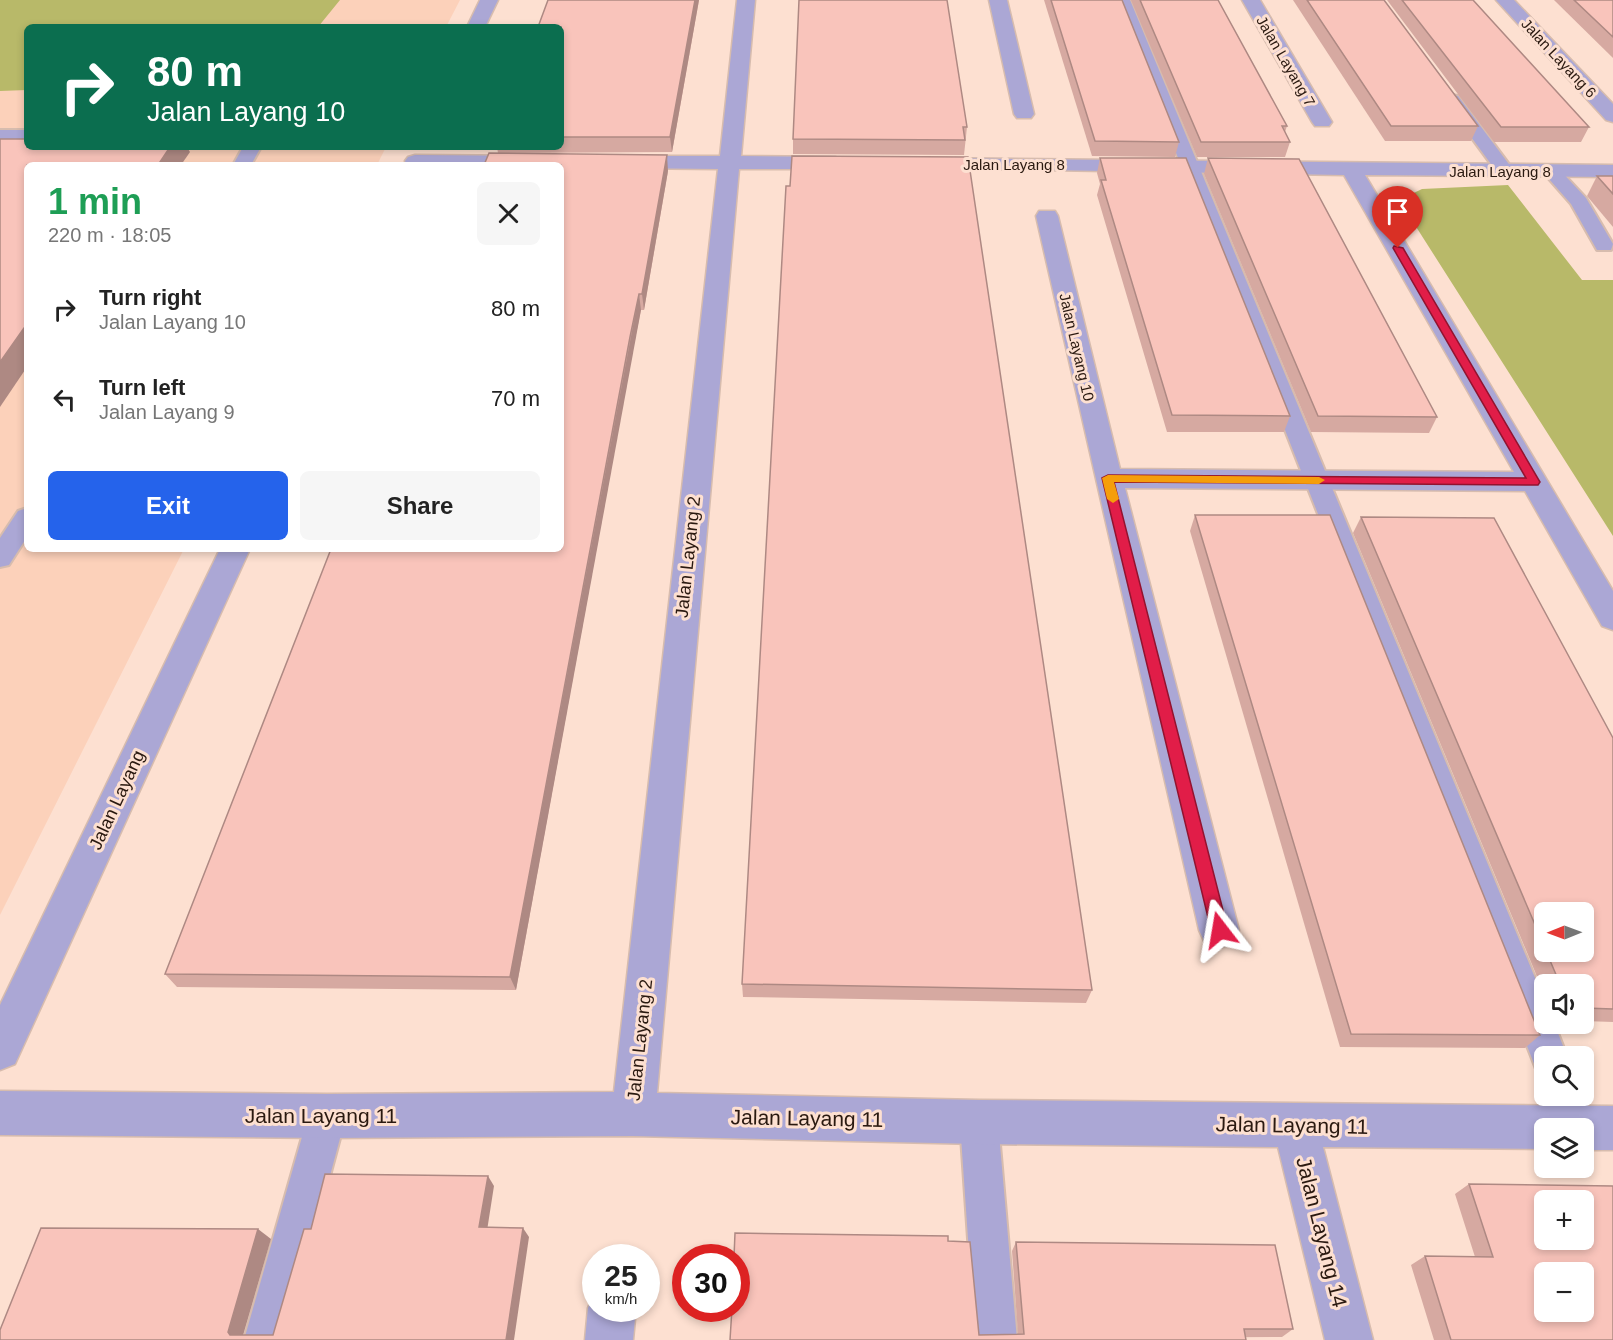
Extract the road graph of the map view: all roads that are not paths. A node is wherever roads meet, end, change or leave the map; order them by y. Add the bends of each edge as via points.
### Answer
1 (489, 0) edge
2 (746, 0) edge
3 (998, 0) edge
4 (1123, 0) edge
5 (1251, 0) edge
6 (1505, 0) edge
7 (477, 24) edge
8 (1441, 85) edge
9 (1024, 114) dead end
10 (1613, 116) edge
11 (1322, 122) dead end
12 (0, 135) edge
13 (24, 135) edge
14 (416, 158) edge
15 (554, 162) edge
16 (600, 162) edge
17 (727, 163) junction
18 (855, 164) edge
19 (901, 164) edge
20 (1189, 165) junction
21 (1352, 170) junction
22 (1505, 171) junction
23 (1551, 171) junction
24 (1613, 171) edge
25 (1047, 216) dead end
26 (1604, 246) dead end
27 (1108, 478) junction
28 (1316, 480) junction
29 (1534, 482) junction
30 (24, 522) edge
31 (234, 552) edge
32 (0, 558) edge
33 (1613, 618) edge
34 (1220, 930) dead end
35 (1545, 1046) edge
36 (0, 1050) edge
37 (0, 1113) edge
38 (633, 1114) junction
39 (327, 1116) junction
40 (979, 1122) junction
41 (1295, 1125) junction
42 (1534, 1128) edge
43 (1594, 1128) edge
44 (1613, 1128) edge
45 (611, 1322) edge
46 (265, 1340) edge
47 (609, 1340) edge
48 (996, 1340) edge
49 (1349, 1340) edge

1 - 7 street
2 - 17 street, Jalan Layang 2
3 - 9 street
4 - 20 lane
5 - 11 street, Jalan Layang 7
6 - 10 street, Jalan Layang 6
8 - 22 lane
12 - 13 lane
14 - 15 street
16 - 17 street
17 - 18 street
17 - 38 street, Jalan Layang 2
19 - 20 street, Jalan Layang 8
20 - 21 street, Jalan Layang 8 via 1332,166
20 - 28 lane
21 - 22 street, Jalan Layang 8
21 - 29 street
22 - 23 street, Jalan Layang 8
23 - 24 street, Jalan Layang 8
23 - 26 lane via 1579,202
25 - 27 street, Jalan Layang 10
27 - 28 street
27 - 34 street, Jalan Layang 10
28 - 29 street
28 - 35 lane
29 - 33 street
30 - 32 lane
31 - 36 street, Jalan Layang
37 - 39 street, Jalan Layang 11
38 - 39 street, Jalan Layang 11
38 - 40 street, Jalan Layang 11
39 - 46 lane
40 - 41 street, Jalan Layang 11
40 - 48 lane
41 - 42 street, Jalan Layang 11
41 - 49 street, Jalan Layang 14
43 - 44 street, Jalan Layang 11
45 - 47 street

